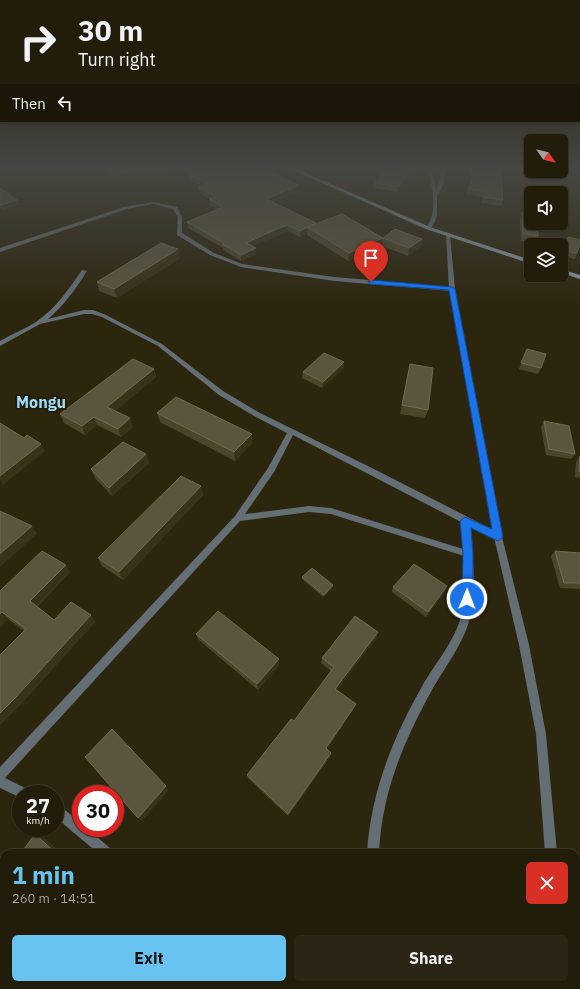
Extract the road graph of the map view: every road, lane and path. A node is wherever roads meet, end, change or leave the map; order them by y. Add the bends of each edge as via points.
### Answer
1 (107, 213) edge
2 (178, 213) edge
3 (394, 213) edge
4 (436, 213) edge
5 (428, 228) junction
6 (448, 235) junction
7 (0, 250) edge
8 (524, 260) edge
9 (84, 271) dead end
10 (568, 273) edge
11 (580, 277) edge
12 (452, 289) junction
13 (38, 323) junction
14 (0, 344) edge
15 (291, 432) junction
16 (238, 518) junction
17 (465, 521) junction
18 (498, 537) junction
19 (468, 554) junction
20 (0, 775) edge
21 (0, 782) edge
22 (12, 788) edge
23 (64, 817) edge
24 (102, 849) edge
25 (373, 849) edge
26 (551, 849) edge

1 - 7 street
2 - 12 street via 179,234 229,262 334,279
3 - 5 main road
4 - 5 street via 436,217
5 - 6 main road
6 - 8 main road
6 - 12 street
9 - 13 street via 62,302
10 - 11 main road
12 - 18 street
13 - 14 street
13 - 15 street via 84,312 104,316 160,345 220,393
15 - 16 street via 271,470
15 - 17 street via 375,472
16 - 19 street via 309,509 331,511
16 - 20 street
17 - 18 street
17 - 19 street
18 - 26 street via 524,645 541,734
19 - 25 street via 467,614 460,634 429,685 398,749 376,812
21 - 22 street
23 - 24 street

